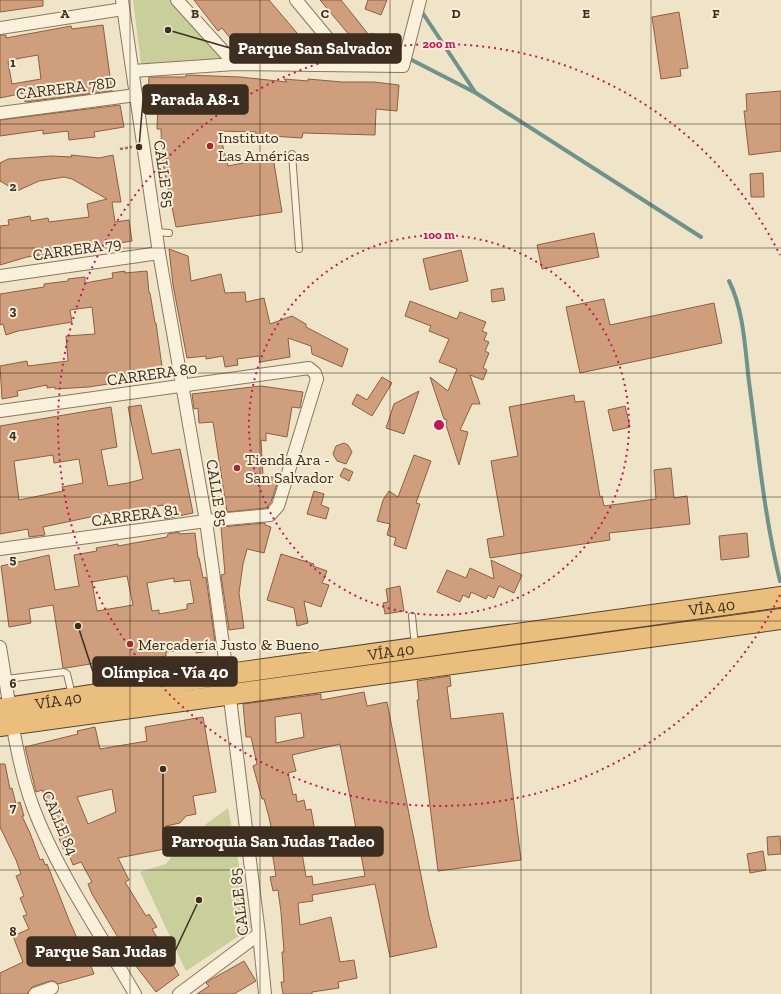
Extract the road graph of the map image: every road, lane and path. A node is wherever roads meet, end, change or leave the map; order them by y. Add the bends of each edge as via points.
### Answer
1 (177, 0) edge
2 (296, 0) edge
3 (420, 0) edge
4 (123, 4) edge
5 (0, 28) edge
6 (235, 64) junction
7 (350, 65) junction
8 (133, 71) junction
9 (136, 95) junction
10 (0, 113) edge
11 (292, 154) dead end
12 (156, 232) junction
13 (169, 233) dead end
14 (299, 249) dead end
15 (159, 253) junction
16 (0, 276) edge
17 (183, 386) junction
18 (0, 411) edge
19 (274, 513) joint
20 (206, 521) junction
21 (0, 549) edge
22 (781, 597) edge
23 (412, 616) dead end
24 (781, 619) edge
25 (0, 647) edge
26 (415, 648) junction
27 (227, 674) junction
28 (6, 679) junction
29 (229, 695) junction
30 (72, 697) junction
31 (6, 716) edge
32 (259, 934) junction
33 (52, 988) dead end
34 (35, 994) edge
35 (135, 994) edge
36 (179, 994) edge
37 (265, 994) edge

1 - 6 street
2 - 7 street
3 - 7 street, CARRERA 78D via 403,66
4 - 5 street
4 - 8 street, CALLE 85
6 - 7 street, CARRERA 78D
6 - 8 street, CARRERA 78D
8 - 9 street, CALLE 85
9 - 10 street, CARRERA 78D
9 - 12 street, CALLE 85
11 - 14 lane
12 - 13 lane
12 - 15 street, CALLE 85
15 - 16 street, CARRERA 79
15 - 17 street, CALLE 85
17 - 18 street, CARRERA 80
17 - 19 street, CARRERA 80 via 308,368 315,373 318,380
17 - 20 street, CALLE 85
19 - 20 street, CARRERA 81
20 - 21 street, CARRERA 81
20 - 27 street, CALLE 85
22 - 26 highway, VÍA 40
23 - 26 lane
24 - 29 highway, VÍA 40
25 - 28 street, CALLE 84
26 - 27 highway, VÍA 40
27 - 29 street, CALLE 85
27 - 30 highway, VÍA 40
28 - 30 lane via 64,672 67,674
28 - 31 street, CALLE 84
29 - 31 highway, VÍA 40
29 - 32 street, CALLE 85
30 - 31 highway, VÍA 40
31 - 35 street, CALLE 84 via 33,807 59,864
32 - 36 street
32 - 37 street, CALLE 85
33 - 34 street

